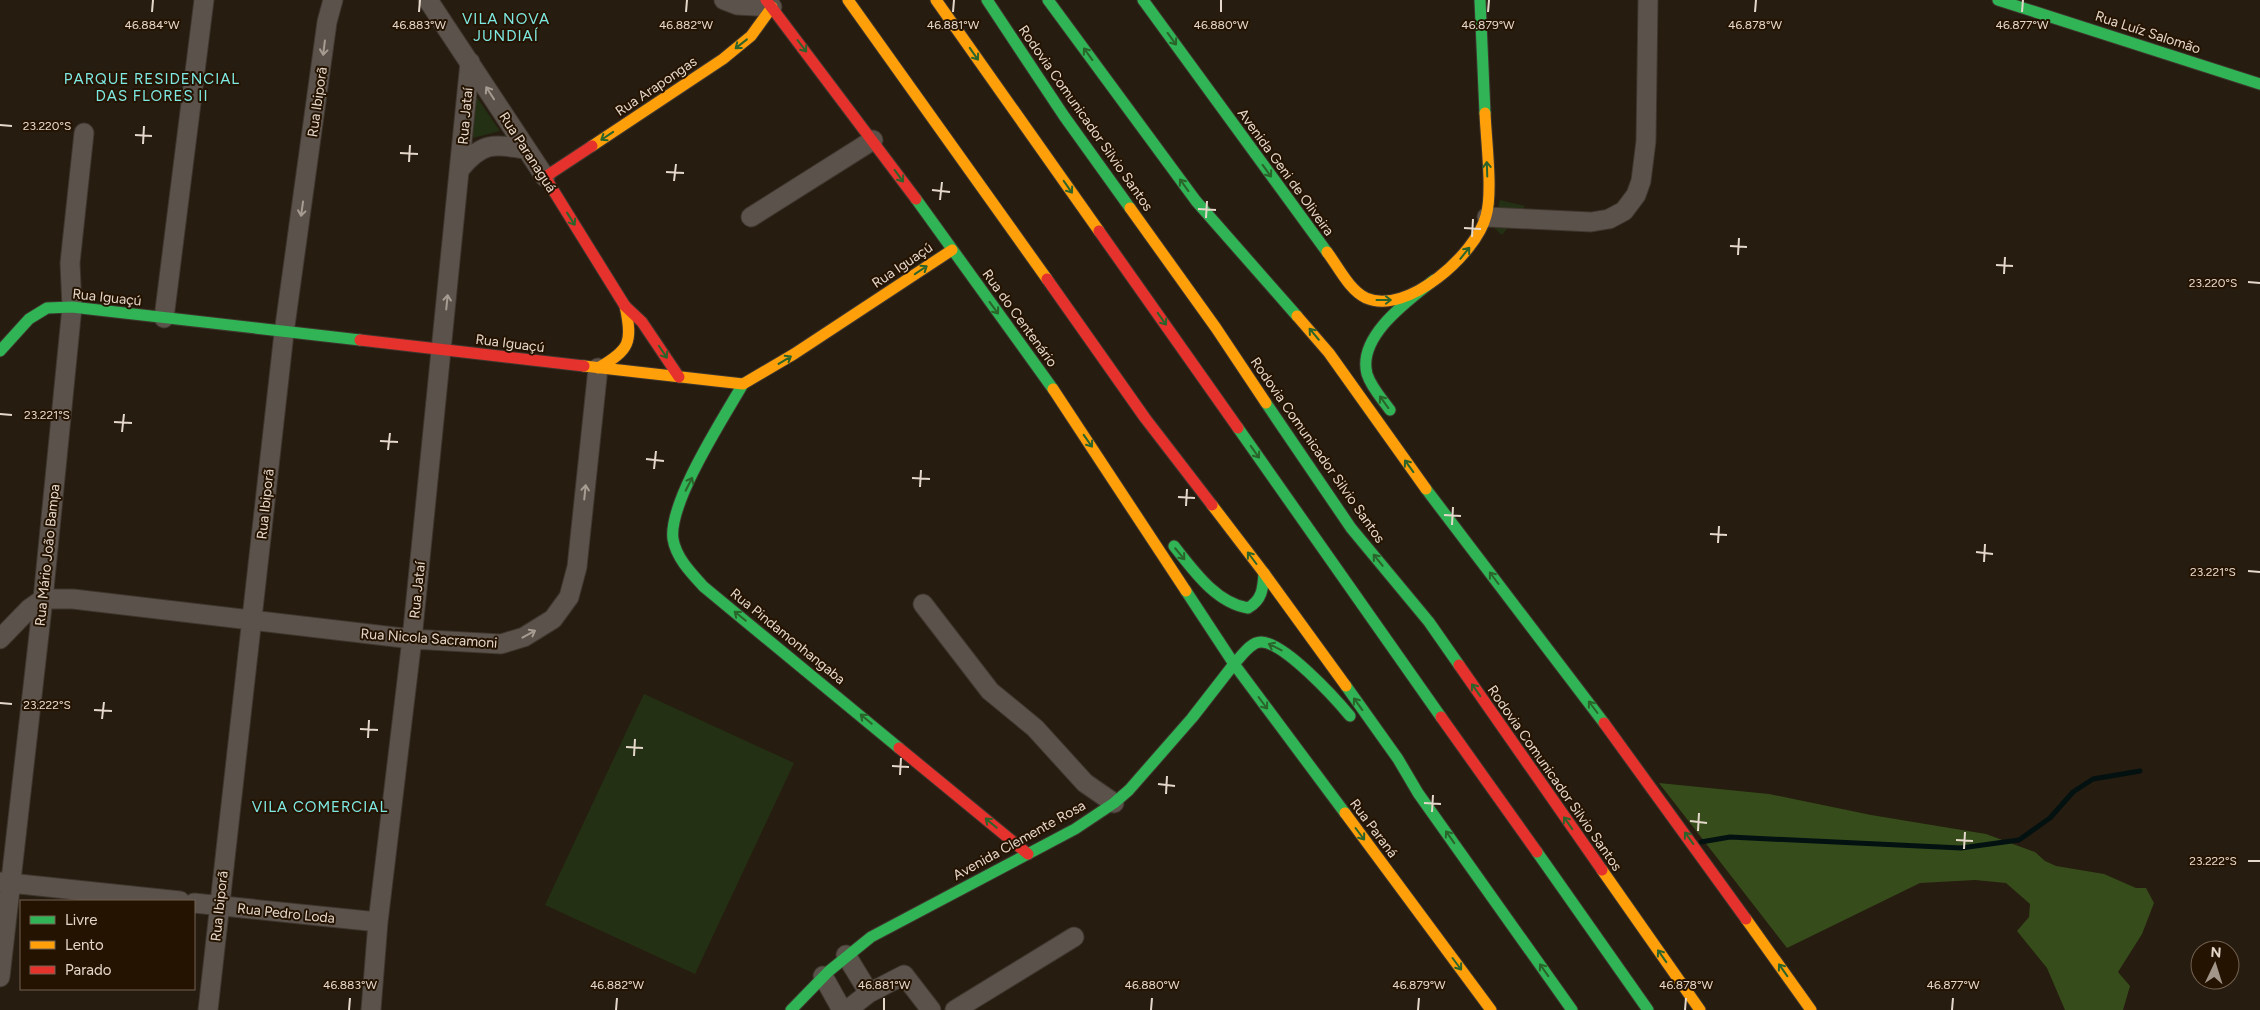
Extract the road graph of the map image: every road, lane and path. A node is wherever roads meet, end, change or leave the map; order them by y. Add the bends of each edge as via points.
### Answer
1 (204, 0) edge
2 (333, 0) edge
3 (428, 0) edge
4 (724, 0) edge
5 (848, 0) edge
6 (936, 0) edge
7 (987, 0) edge
8 (1048, 0) edge
9 (1143, 0) edge
10 (1480, 0) edge
11 (1648, 0) edge
12 (1998, 0) edge
13 (770, 2) edge
14 (470, 62) junction
15 (2260, 84) edge
16 (84, 133) dead end
17 (873, 140) junction
18 (525, 149) junction
19 (460, 169) junction
20 (545, 177) junction
21 (751, 217) dead end
22 (1486, 217) junction
23 (952, 250) junction
24 (1434, 280) junction
25 (72, 306) junction
26 (625, 306) junction
27 (164, 318) junction
28 (284, 333) junction
29 (442, 350) junction
30 (0, 351) edge
31 (598, 368) junction
32 (679, 377) junction
33 (743, 384) junction
34 (1400, 423) dead end
35 (1103, 463) junction
36 (1434, 477) dead end
37 (1438, 505) junction
38 (1264, 573) junction
39 (43, 599) junction
40 (923, 604) dead end
41 (252, 620) junction
42 (0, 639) edge
43 (412, 639) junction
44 (1234, 664) junction
45 (1357, 725) dead end
46 (1385, 761) dead end
47 (1418, 793) junction
48 (1114, 803) junction
49 (1028, 854) junction
50 (5, 883) edge
51 (170, 900) edge
52 (195, 903) edge
53 (218, 905) junction
54 (378, 922) junction
55 (1074, 936) dead end
56 (846, 955) junction
57 (823, 976) junction
58 (0, 977) edge
59 (869, 993) junction
60 (1486, 1007) edge
61 (208, 1010) edge
62 (371, 1010) edge
63 (791, 1010) edge
64 (842, 1010) edge
65 (847, 1010) edge
66 (931, 1010) edge
67 (955, 1010) edge
68 (1572, 1010) edge
69 (1648, 1010) edge
70 (1700, 1010) edge
71 (1811, 1010) edge

1 - 27 street
2 -> 28 street, Rua Ibiporã via 327,22
3 - 14 street, Rua Paranaguá
4 - 13 street via 738,5
38 -> 5 main road via 1145,418
6 -> 69 main road
70 -> 7 main road, Rodovia Comunicador Silvio Santos via 1428,622 1351,528
37 -> 8 main road via 1329,352 1196,201
9 -> 24 main road, Avenida Geni de Oliveira via 1352,286 1368,299 1388,301 1406,297
22 -> 10 main road via 1488,191
11 - 22 street via 1646,141 1636,195 1624,211 1609,219 1592,222
12 - 15 main road, Rua Luíz Salomão
13 -> 17 main road, Rua do Centenário
13 -> 20 main road, Rua Arapongas via 765,21 752,35 716,63
18 -> 14 street, Rua Paranaguá
14 - 19 street, Rua Jataí
16 - 25 street, Rua Mário João Bampa via 70,263
17 - 21 street
17 -> 23 main road, Rua do Centenário
18 - 19 street, Rua Jataí via 497,145 481,148
18 - 20 street, Rua Paranaguá
29 -> 19 street, Rua Jataí
20 -> 26 main road, Rua Paranaguá
24 -> 22 main road via 1460,260
33 -> 23 main road, Rua Iguaçú
23 -> 35 main road, Rua do Centenário
34 -> 24 main road via 1372,386 1365,365 1370,345 1387,318
25 - 27 main road, Rua Iguaçú
25 - 30 main road, Rua Iguaçú via 48,308 29,319
25 - 39 street, Rua Mário João Bampa
26 - 31 main road, Rua Paranaguá via 631,330 630,342 617,358
26 -> 32 main road, Rua Paranaguá via 642,322
27 - 28 main road, Rua Iguaçú
28 - 29 main road, Rua Iguaçú
28 - 41 street, Rua Ibiporã
29 - 31 main road, Rua Iguaçú
29 - 43 street, Rua Jataí
31 - 32 main road, Rua Iguaçú
43 -> 31 street, Rua Nicola Sacramoni via 501,644 524,637 554,619 569,597 577,567
32 - 33 main road, Rua Iguaçú
49 -> 33 main road, Rua Pindamonhangaba via 704,587 682,561 673,538 678,507
35 -> 38 main road via 1195,571 1237,608 1247,610 1255,605 1262,590
35 - 44 main road, Rua do Centenário
36 - 37 main road
71 -> 37 main road via 1629,755
47 -> 38 main road via 1398,759
39 - 41 street, Rua Nicola Sacramoni via 73,599
39 - 42 street
39 - 50 street, Rua Mário João Bampa
40 - 48 street via 990,691 1035,728 1085,783
41 - 43 street, Rua Nicola Sacramoni
41 - 53 street, Rua Ibiporã
43 - 54 street, Rua Jataí
45 -> 44 main road, Avenida Clemente Rosa via 1292,658 1272,644 1260,642 1250,646
44 - 48 main road, Avenida Clemente Rosa via 1192,718
44 -> 60 main road, Rua Paraná
46 - 47 main road
68 -> 47 main road
48 - 49 main road, Avenida Clemente Rosa
49 - 56 main road, Avenida Clemente Rosa via 871,937
50 - 51 street
50 - 58 street, Rua Mário João Bampa
52 - 53 street, Rua Pedro Loda
53 - 54 street, Rua Pedro Loda
53 - 61 street, Rua Ibiporã
54 - 62 street, Rua Jataí
55 - 67 street
56 - 57 main road, Avenida Clemente Rosa
56 - 59 street
57 - 63 main road, Avenida Clemente Rosa
57 - 64 street
59 - 65 street
59 - 66 street via 904,975

